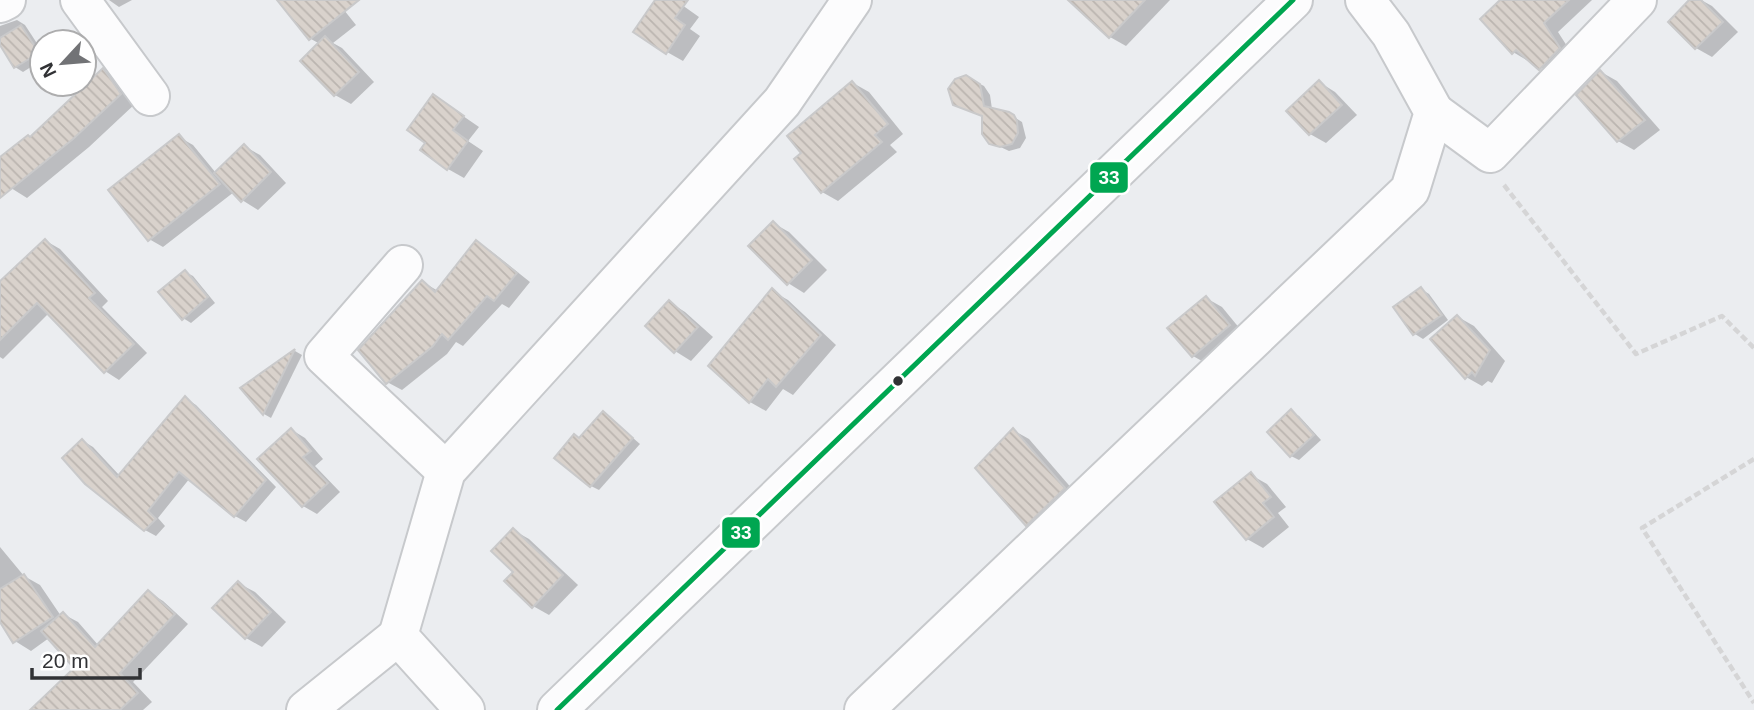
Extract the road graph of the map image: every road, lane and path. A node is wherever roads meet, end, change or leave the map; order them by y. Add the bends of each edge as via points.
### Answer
1 (6, 0) edge
2 (80, 0) edge
3 (852, 0) edge
4 (1293, 0) edge
5 (1365, 0) edge
6 (1637, 0) edge
7 (0, 4) edge
8 (150, 96) dead end
9 (1434, 112) junction
10 (1498, 178) dead end
11 (403, 265) dead end
12 (1754, 348) edge
13 (1754, 459) edge
14 (446, 471) junction
15 (398, 636) junction
16 (1754, 703) edge
17 (306, 710) edge
18 (465, 710) edge
19 (557, 710) edge
20 (864, 710) edge

1 - 7 street
2 - 8 street
3 - 14 street via 782,102
4 - 19 street
5 - 9 street via 1391,34
6 - 9 street via 1490,153
9 - 20 street via 1410,190
10 - 12 path via 1636,354 1722,316
11 - 14 street via 324,356
13 - 16 path via 1642,528
14 - 15 street
15 - 17 street
15 - 18 street

